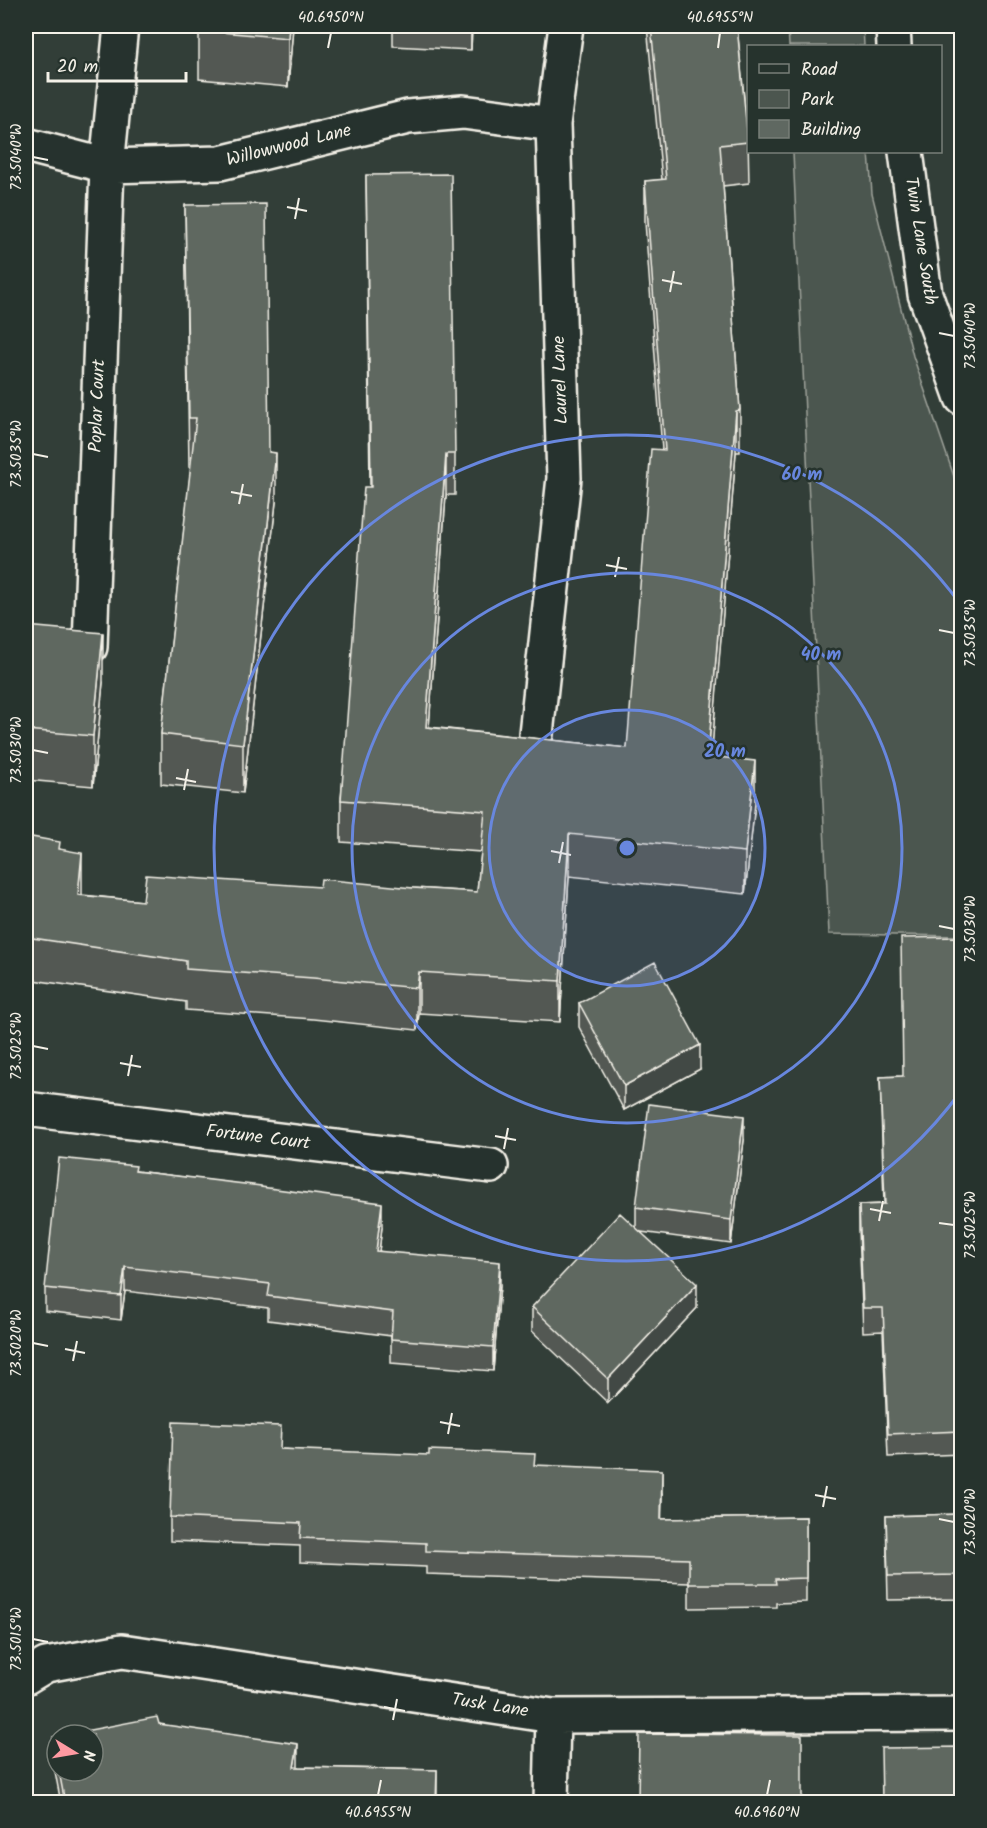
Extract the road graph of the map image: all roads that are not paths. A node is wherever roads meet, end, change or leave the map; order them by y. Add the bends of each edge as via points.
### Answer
1 (121, 26) edge
2 (566, 26) edge
3 (893, 26) edge
4 (894, 45) edge
5 (553, 124) junction
6 (26, 145) edge
7 (906, 153) edge
8 (107, 166) junction
9 (962, 398) edge
10 (90, 647) edge
11 (536, 734) dead end
12 (26, 1109) edge
13 (491, 1166) dead end
14 (26, 1677) edge
15 (962, 1713) edge
16 (553, 1716) junction
17 (551, 1803) edge

1 - 8 street, Poplar Court
2 - 5 street, Laurel Lane
3 - 4 street
5 - 8 street, Willowwood Lane via 463,112 408,117 220,164
5 - 11 street, Laurel Lane via 564,478
6 - 8 street, Willowwood Lane
7 - 9 street, Twin Lane South via 925,294
8 - 10 street, Poplar Court
12 - 13 street, Fortune Court
14 - 16 street, Tusk Lane via 46,1665 122,1651
15 - 16 street, Tusk Lane
16 - 17 street

